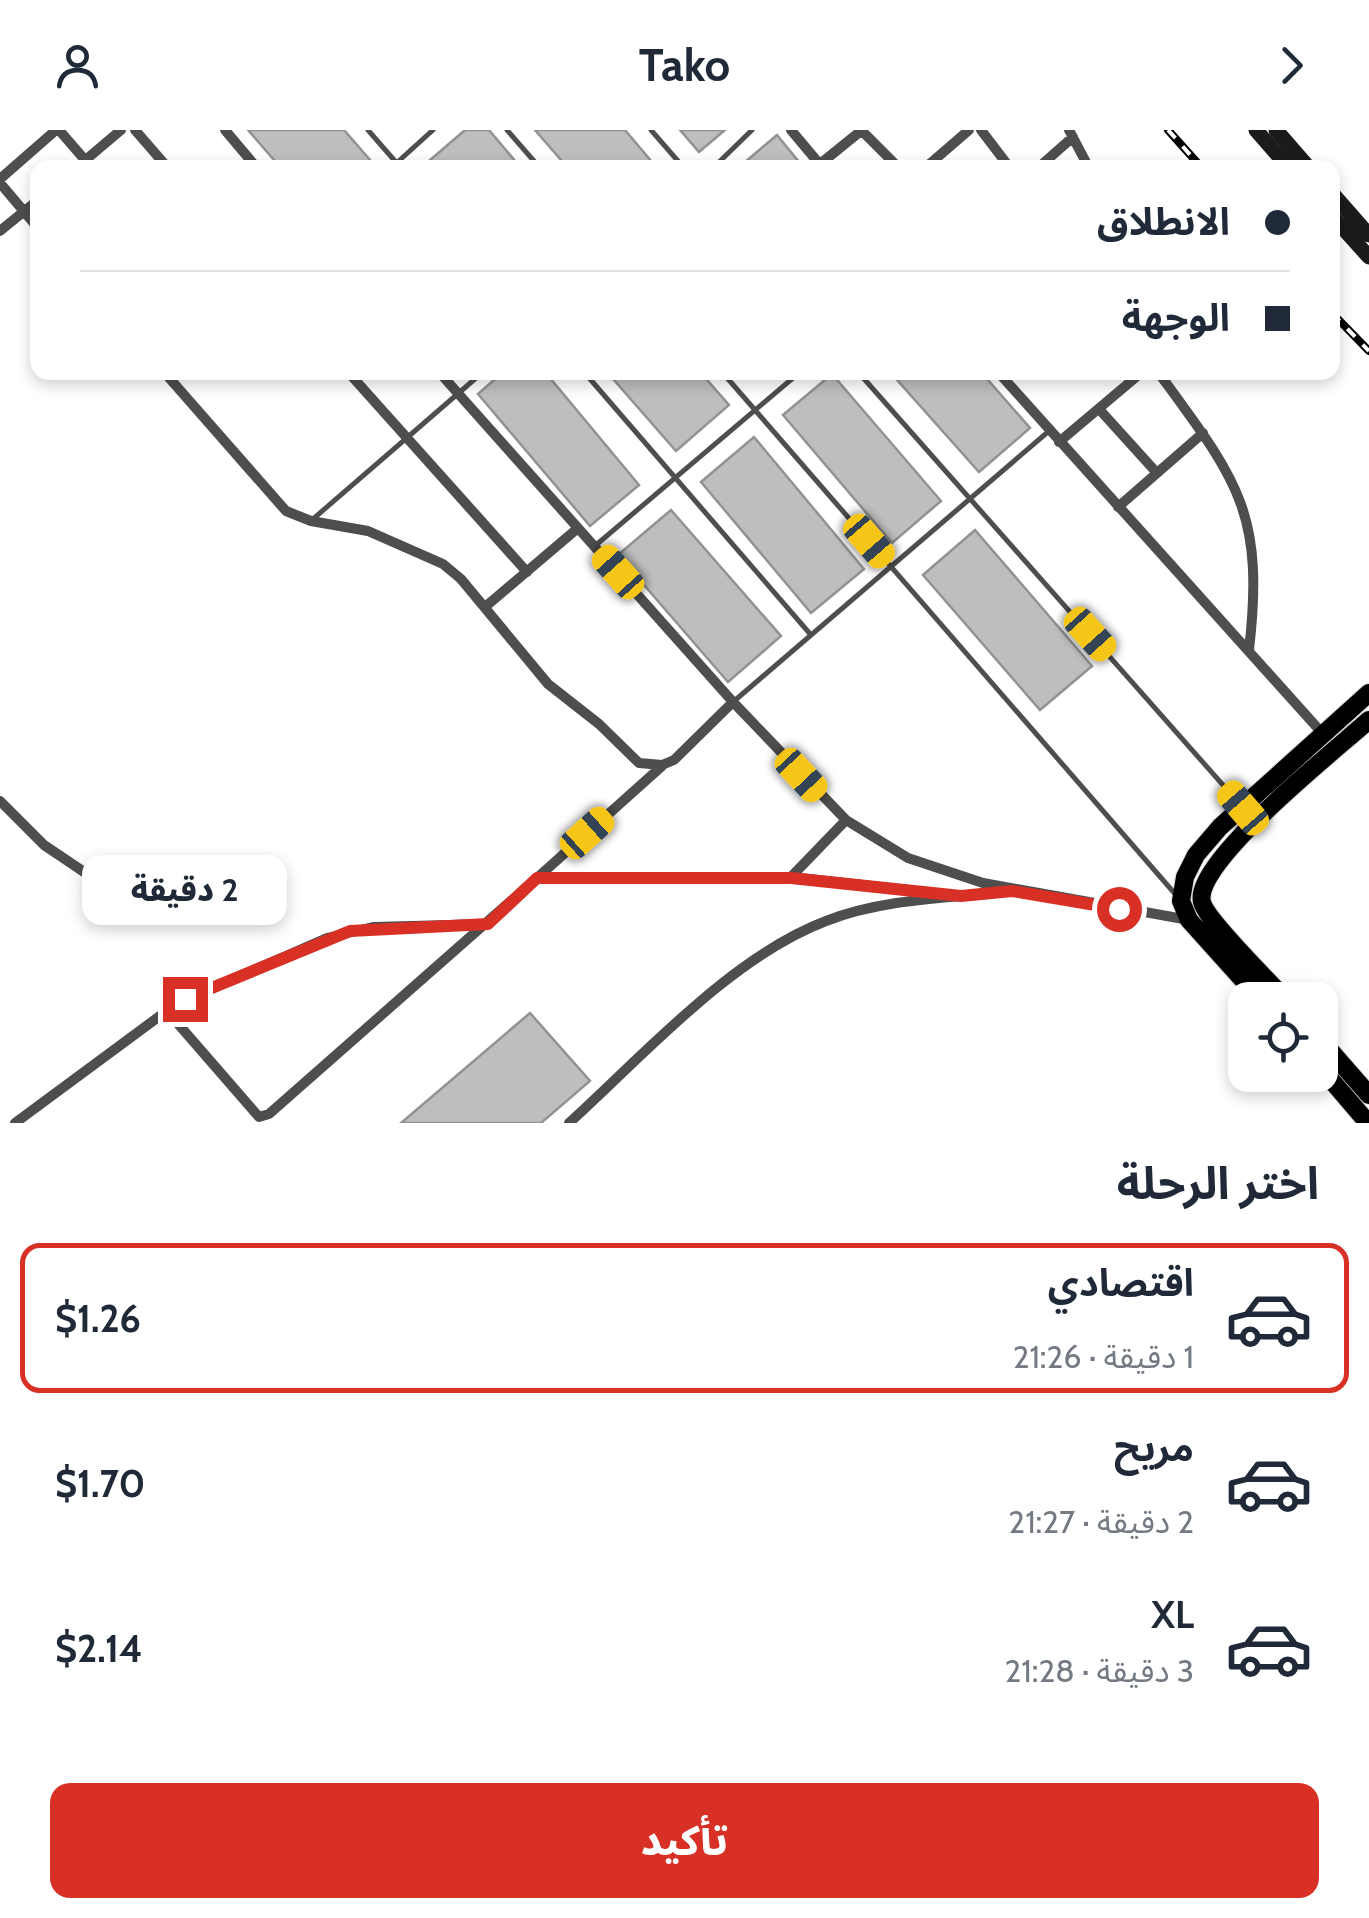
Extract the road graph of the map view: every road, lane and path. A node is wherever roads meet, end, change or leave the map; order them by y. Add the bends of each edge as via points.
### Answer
1 (57, 130) edge
2 (120, 130) edge
3 (135, 130) edge
4 (225, 130) edge
5 (368, 130) edge
6 (433, 130) edge
7 (507, 130) edge
8 (651, 130) edge
9 (752, 130) edge
10 (791, 130) edge
11 (861, 130) edge
12 (968, 130) edge
13 (981, 130) edge
14 (1256, 130) edge
15 (1276, 130) edge
16 (1071, 134) edge
17 (78, 160) edge
18 (86, 160) edge
19 (161, 160) edge
20 (250, 160) edge
21 (392, 160) edge
22 (403, 160) edge
23 (533, 160) edge
24 (677, 160) edge
25 (722, 160) edge
26 (816, 160) edge
27 (828, 160) edge
28 (891, 160) edge
29 (934, 160) edge
30 (1004, 160) edge
31 (1046, 160) edge
32 (1084, 160) edge
33 (1282, 160) edge
34 (1303, 160) edge
35 (0, 181) edge
36 (1340, 203) edge
37 (30, 206) edge
38 (23, 212) junction
39 (30, 219) edge
40 (1340, 225) edge
41 (0, 231) edge
42 (1369, 235) edge
43 (1369, 257) edge
44 (171, 380) edge
45 (355, 380) edge
46 (446, 380) edge
47 (474, 380) edge
48 (591, 380) edge
49 (729, 380) edge
50 (791, 380) edge
51 (865, 380) edge
52 (1005, 380) edge
53 (1133, 380) edge
54 (1164, 380) edge
55 (458, 394) junction
56 (1099, 409) junction
57 (755, 410) junction
58 (1050, 431) junction
59 (1203, 433) junction
60 (405, 438) junction
61 (1059, 442) junction
62 (1156, 472) junction
63 (675, 478) junction
64 (970, 499) junction
65 (1118, 506) junction
66 (311, 521) junction
67 (578, 528) junction
68 (594, 546) junction
69 (892, 567) junction
70 (526, 572) junction
71 (484, 607) junction
72 (811, 635) junction
73 (1249, 650) junction
74 (1369, 693) edge
75 (733, 702) junction
76 (1369, 720) edge
77 (1323, 734) junction
78 (662, 765) junction
79 (0, 800) edge
80 (1249, 815) junction
81 (846, 820) junction
82 (537, 878) junction
83 (791, 878) junction
84 (96, 880) dead end
85 (1012, 891) junction
86 (961, 896) junction
87 (1181, 900) junction
88 (1196, 914) junction
89 (488, 924) junction
90 (1247, 982) edge
91 (1267, 982) edge
92 (166, 1010) junction
93 (1338, 1070) edge
94 (1338, 1078) edge
95 (1344, 1081) junction
96 (1369, 1095) edge
97 (15, 1123) edge
98 (570, 1123) edge
99 (1368, 1123) edge

1 - 17 street
1 - 35 street
2 - 18 street
3 - 19 street
4 - 20 street
5 - 21 lane
6 - 22 lane
7 - 23 lane
8 - 24 lane
9 - 25 lane
10 - 26 street
11 - 27 street
11 - 28 street
12 - 29 street
13 - 30 street
14 - 33 main road
15 - 34 main road
16 - 31 street
16 - 32 street
35 - 38 street
36 - 42 main road
37 - 38 street
38 - 39 street
38 - 41 street
40 - 43 main road
44 - 66 street via 281,506
45 - 60 street
46 - 55 street
47 - 55 lane
48 - 63 lane
49 - 57 lane
50 - 57 lane
51 - 64 lane
52 - 58 street
53 - 56 street
54 - 59 street
55 - 60 lane
55 - 67 street
56 - 61 street
56 - 62 street
57 - 63 lane
57 - 69 lane
58 - 61 street
58 - 64 lane
59 - 62 street
59 - 73 street via 1229,471 1247,517 1254,597
60 - 66 lane
60 - 70 street
61 - 65 street
62 - 65 street
63 - 68 lane
63 - 72 lane
64 - 69 lane
64 - 80 lane
65 - 73 street
66 - 71 street via 368,531 435,560
67 - 68 street
67 - 70 street
68 - 75 street
69 - 72 lane
69 - 87 lane
70 - 71 street
71 - 78 street via 558,694 639,764
72 - 75 lane
73 - 77 street
74 - 77 main road
75 - 78 street
75 - 81 street
76 - 80 main road
77 - 80 main road
78 - 82 street
79 - 84 street via 44,845
80 - 87 main road via 1196,854
80 - 88 main road via 1204,878
81 - 83 street
81 - 85 street via 908,858
82 - 83 street
82 - 89 street
83 - 86 street
85 - 86 street
85 - 88 street
86 - 98 street via 865,909 790,938 746,967
87 - 88 main road
88 - 90 main road
88 - 91 main road
89 - 92 street via 338,934
89 - 92 street via 260,1118
92 - 97 street
93 - 95 main road
94 - 95 main road
95 - 96 main road
95 - 99 main road

